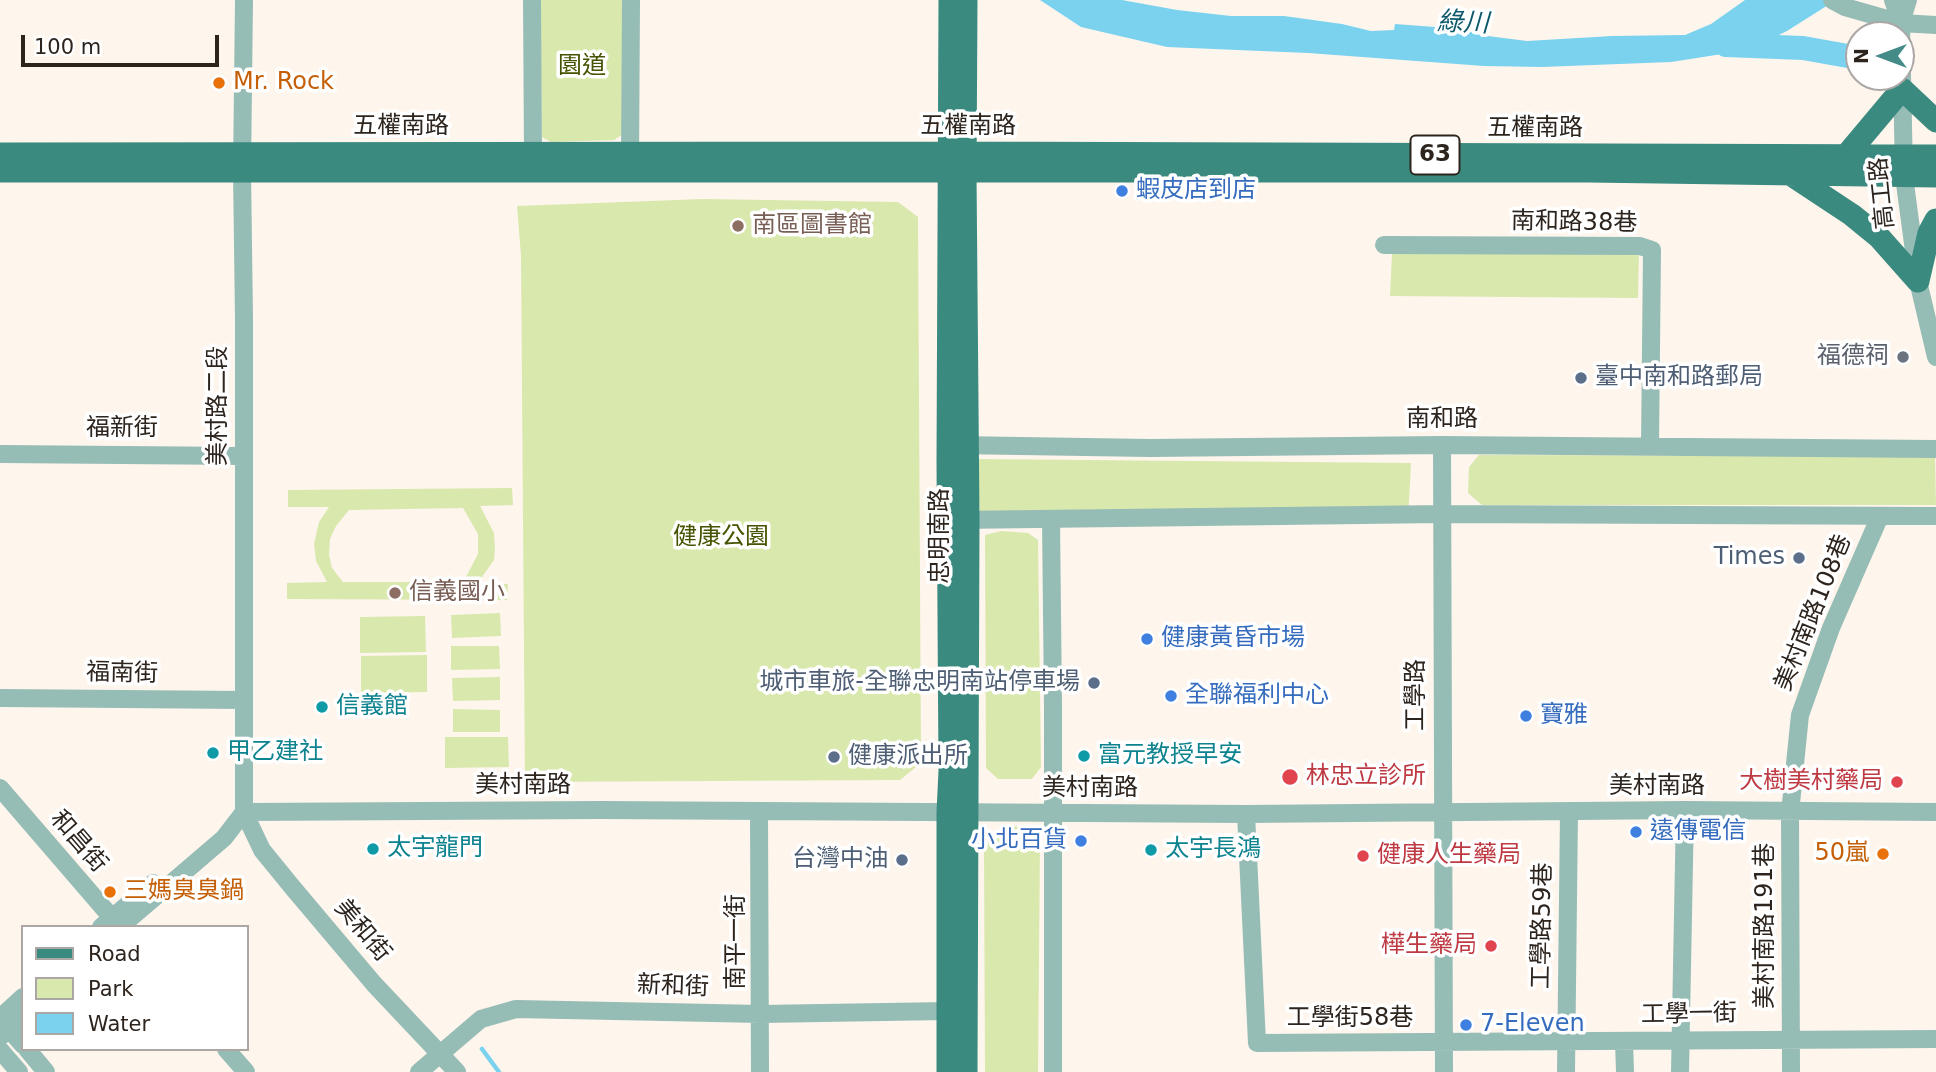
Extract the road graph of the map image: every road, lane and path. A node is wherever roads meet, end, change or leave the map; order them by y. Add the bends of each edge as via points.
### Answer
1 (244, 0) edge
2 (532, 0) edge
3 (631, 0) edge
4 (950, 0) edge
5 (966, 0) edge
6 (1901, 3) edge
7 (1838, 4) edge
8 (1894, 21) edge
9 (1901, 21) edge
10 (1915, 24) edge
11 (1936, 25) edge
12 (1900, 91) edge
13 (1902, 91) edge
14 (1904, 91) edge
15 (1936, 121) edge
16 (0, 154) edge
17 (533, 154) junction
18 (1936, 156) edge
19 (1845, 157) junction
20 (243, 162) junction
21 (630, 163) junction
22 (957, 163) junction
23 (1904, 166) junction
24 (0, 171) edge
25 (1790, 174) junction
26 (1936, 176) edge
27 (1936, 220) edge
28 (1384, 245) dead end
29 (1918, 281) junction
30 (1936, 356) edge
31 (958, 445) junction
32 (1442, 445) junction
33 (1650, 446) junction
34 (1936, 449) edge
35 (0, 454) edge
36 (243, 456) junction
37 (1442, 514) junction
38 (1880, 516) junction
39 (1936, 516) edge
40 (1051, 519) junction
41 (959, 520) junction
42 (0, 698) edge
43 (244, 700) junction
44 (0, 788) edge
45 (1685, 810) junction
46 (759, 811) junction
47 (244, 812) junction
48 (958, 812) junction
49 (1569, 812) junction
50 (1936, 812) edge
51 (1054, 813) junction
52 (1442, 813) junction
53 (1790, 813) junction
54 (1246, 814) junction
55 (113, 924) edge
56 (21, 999) edge
57 (947, 1011) junction
58 (761, 1014) junction
59 (6, 1024) edge
60 (1791, 1039) junction
61 (1936, 1039) edge
62 (1680, 1040) junction
63 (1566, 1041) junction
64 (1624, 1041) junction
65 (21, 1043) edge
66 (1444, 1043) junction
67 (0, 1049) edge
68 (29, 1051) edge
69 (228, 1051) edge
70 (440, 1054) junction
71 (19, 1072) edge
72 (46, 1072) edge
73 (246, 1072) edge
74 (419, 1072) edge
75 (457, 1072) edge
76 (760, 1072) edge
77 (948, 1072) edge
78 (966, 1072) edge
79 (1053, 1072) edge
80 (1444, 1072) edge
81 (1566, 1072) edge
82 (1625, 1072) edge
83 (1680, 1072) edge
84 (1791, 1072) edge

1 - 20 street, 美村路二段
2 - 17 street
3 - 21 street
4 - 22 main road, 忠明南路
5 - 22 main road, 忠明南路
6 - 9 street, 高工路
7 - 8 street
10 - 11 street
12 - 19 main road
13 - 23 street, 高工路
14 - 15 main road
16 - 20 main road, 五權南路
17 - 20 main road, 五權南路
17 - 21 main road, 五權南路
18 - 23 main road, 五權南路 / 63
19 - 22 main road, 五權南路 / 63
19 - 23 main road, 五權南路 / 63
20 - 21 main road, 五權南路
20 - 24 main road, 五權南路
20 - 36 street, 美村路二段
21 - 22 main road, 五權南路
22 - 25 main road, 五權南路 / 63
22 - 31 main road, 忠明南路
23 - 25 main road, 五權南路 / 63
23 - 26 main road, 五權南路 / 63
23 - 29 street, 高工路
25 - 29 main road via 1879,237
27 - 29 main road
28 - 33 street, 南和路38巷 via 1640,246 1651,250
29 - 30 street, 高工路
31 - 32 street, 南和路
31 - 41 main road, 忠明南路
32 - 33 street, 南和路
32 - 37 street, 工學路
33 - 34 street, 南和路
35 - 36 street, 福新街
36 - 43 street, 美村路二段
37 - 38 street
37 - 40 street
37 - 52 street, 工學路
38 - 39 street
38 - 53 street, 美村南路108巷 via 1831,628 1800,715
40 - 41 street
40 - 51 street
41 - 48 main road, 忠明南路 via 950,771
42 - 43 street, 福南街
43 - 47 street, 美村路二段
44 - 55 street, 和昌街
45 - 49 street, 美村南路
45 - 53 street, 美村南路
45 - 62 street
46 - 47 street, 美村南路
46 - 48 street, 美村南路
46 - 58 street, 南平一街
47 - 55 street via 215,831
47 - 70 street, 美和街 via 262,849 293,888
48 - 51 street, 美村南路
48 - 57 main road, 忠明南路
48 - 78 main road, 忠明南路
49 - 52 street, 美村南路
49 - 63 street, 工學路59巷
50 - 53 street, 美村南路
51 - 54 street, 美村南路
51 - 79 street
52 - 54 street, 美村南路
52 - 66 street, 工學路
53 - 60 street, 美村南路191巷
54 - 66 street, 工學街58巷 via 1257,1043
56 - 59 street
57 - 58 street, 新和街
57 - 77 main road, 忠明南路
58 - 70 street, 新和街 via 516,1009 481,1019
58 - 76 street, 南平一街
59 - 65 street
60 - 61 street, 工學一街
60 - 62 street, 工學一街
60 - 84 street, 美村南路191巷
62 - 64 street, 工學一街
62 - 83 street
63 - 64 street, 工學一街
63 - 66 street, 工學一街
63 - 81 street, 工學路59巷
64 - 82 street
66 - 80 street, 工學路
67 - 71 street
68 - 72 street
69 - 73 street
70 - 74 street, 新和街
70 - 75 street, 美和街

